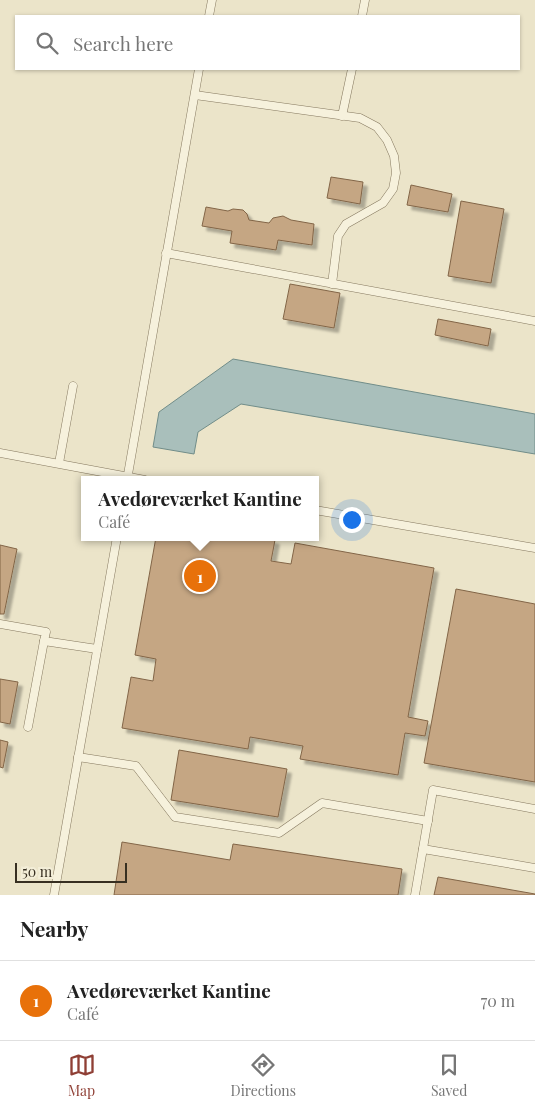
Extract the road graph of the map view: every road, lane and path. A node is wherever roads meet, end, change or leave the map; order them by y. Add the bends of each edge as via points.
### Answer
1 (212, 0) edge
2 (365, 0) edge
3 (209, 15) edge
4 (362, 15) edge
5 (199, 70) edge
6 (352, 70) edge
7 (194, 95) junction
8 (342, 116) junction
9 (166, 253) junction
10 (332, 284) junction
11 (535, 322) edge
12 (73, 386) dead end
13 (0, 453) edge
14 (59, 463) junction
15 (118, 476) edge
16 (127, 476) edge
17 (319, 511) edge
18 (116, 541) edge
19 (535, 548) edge
20 (0, 624) edge
21 (44, 641) junction
22 (97, 650) junction
23 (28, 727) dead end
24 (78, 757) junction
25 (535, 809) edge
26 (428, 821) junction
27 (423, 849) junction
28 (535, 868) edge
29 (54, 895) edge
30 (415, 895) edge

1 - 3 lane
2 - 4 lane
5 - 7 lane
6 - 8 lane
7 - 8 lane
7 - 9 lane
8 - 10 lane via 360,118 377,126 394,156 396,173 393,189 383,203 346,224 338,236
9 - 10 lane
9 - 16 lane
10 - 11 lane
12 - 14 lane
13 - 14 lane
14 - 15 lane
17 - 19 lane
18 - 22 lane
20 - 21 lane via 46,632
21 - 22 lane
21 - 23 lane
22 - 24 lane
24 - 26 lane via 136,766 175,817 279,833 322,803
24 - 29 lane
25 - 26 lane via 433,790
26 - 27 lane
27 - 28 lane
27 - 30 lane

